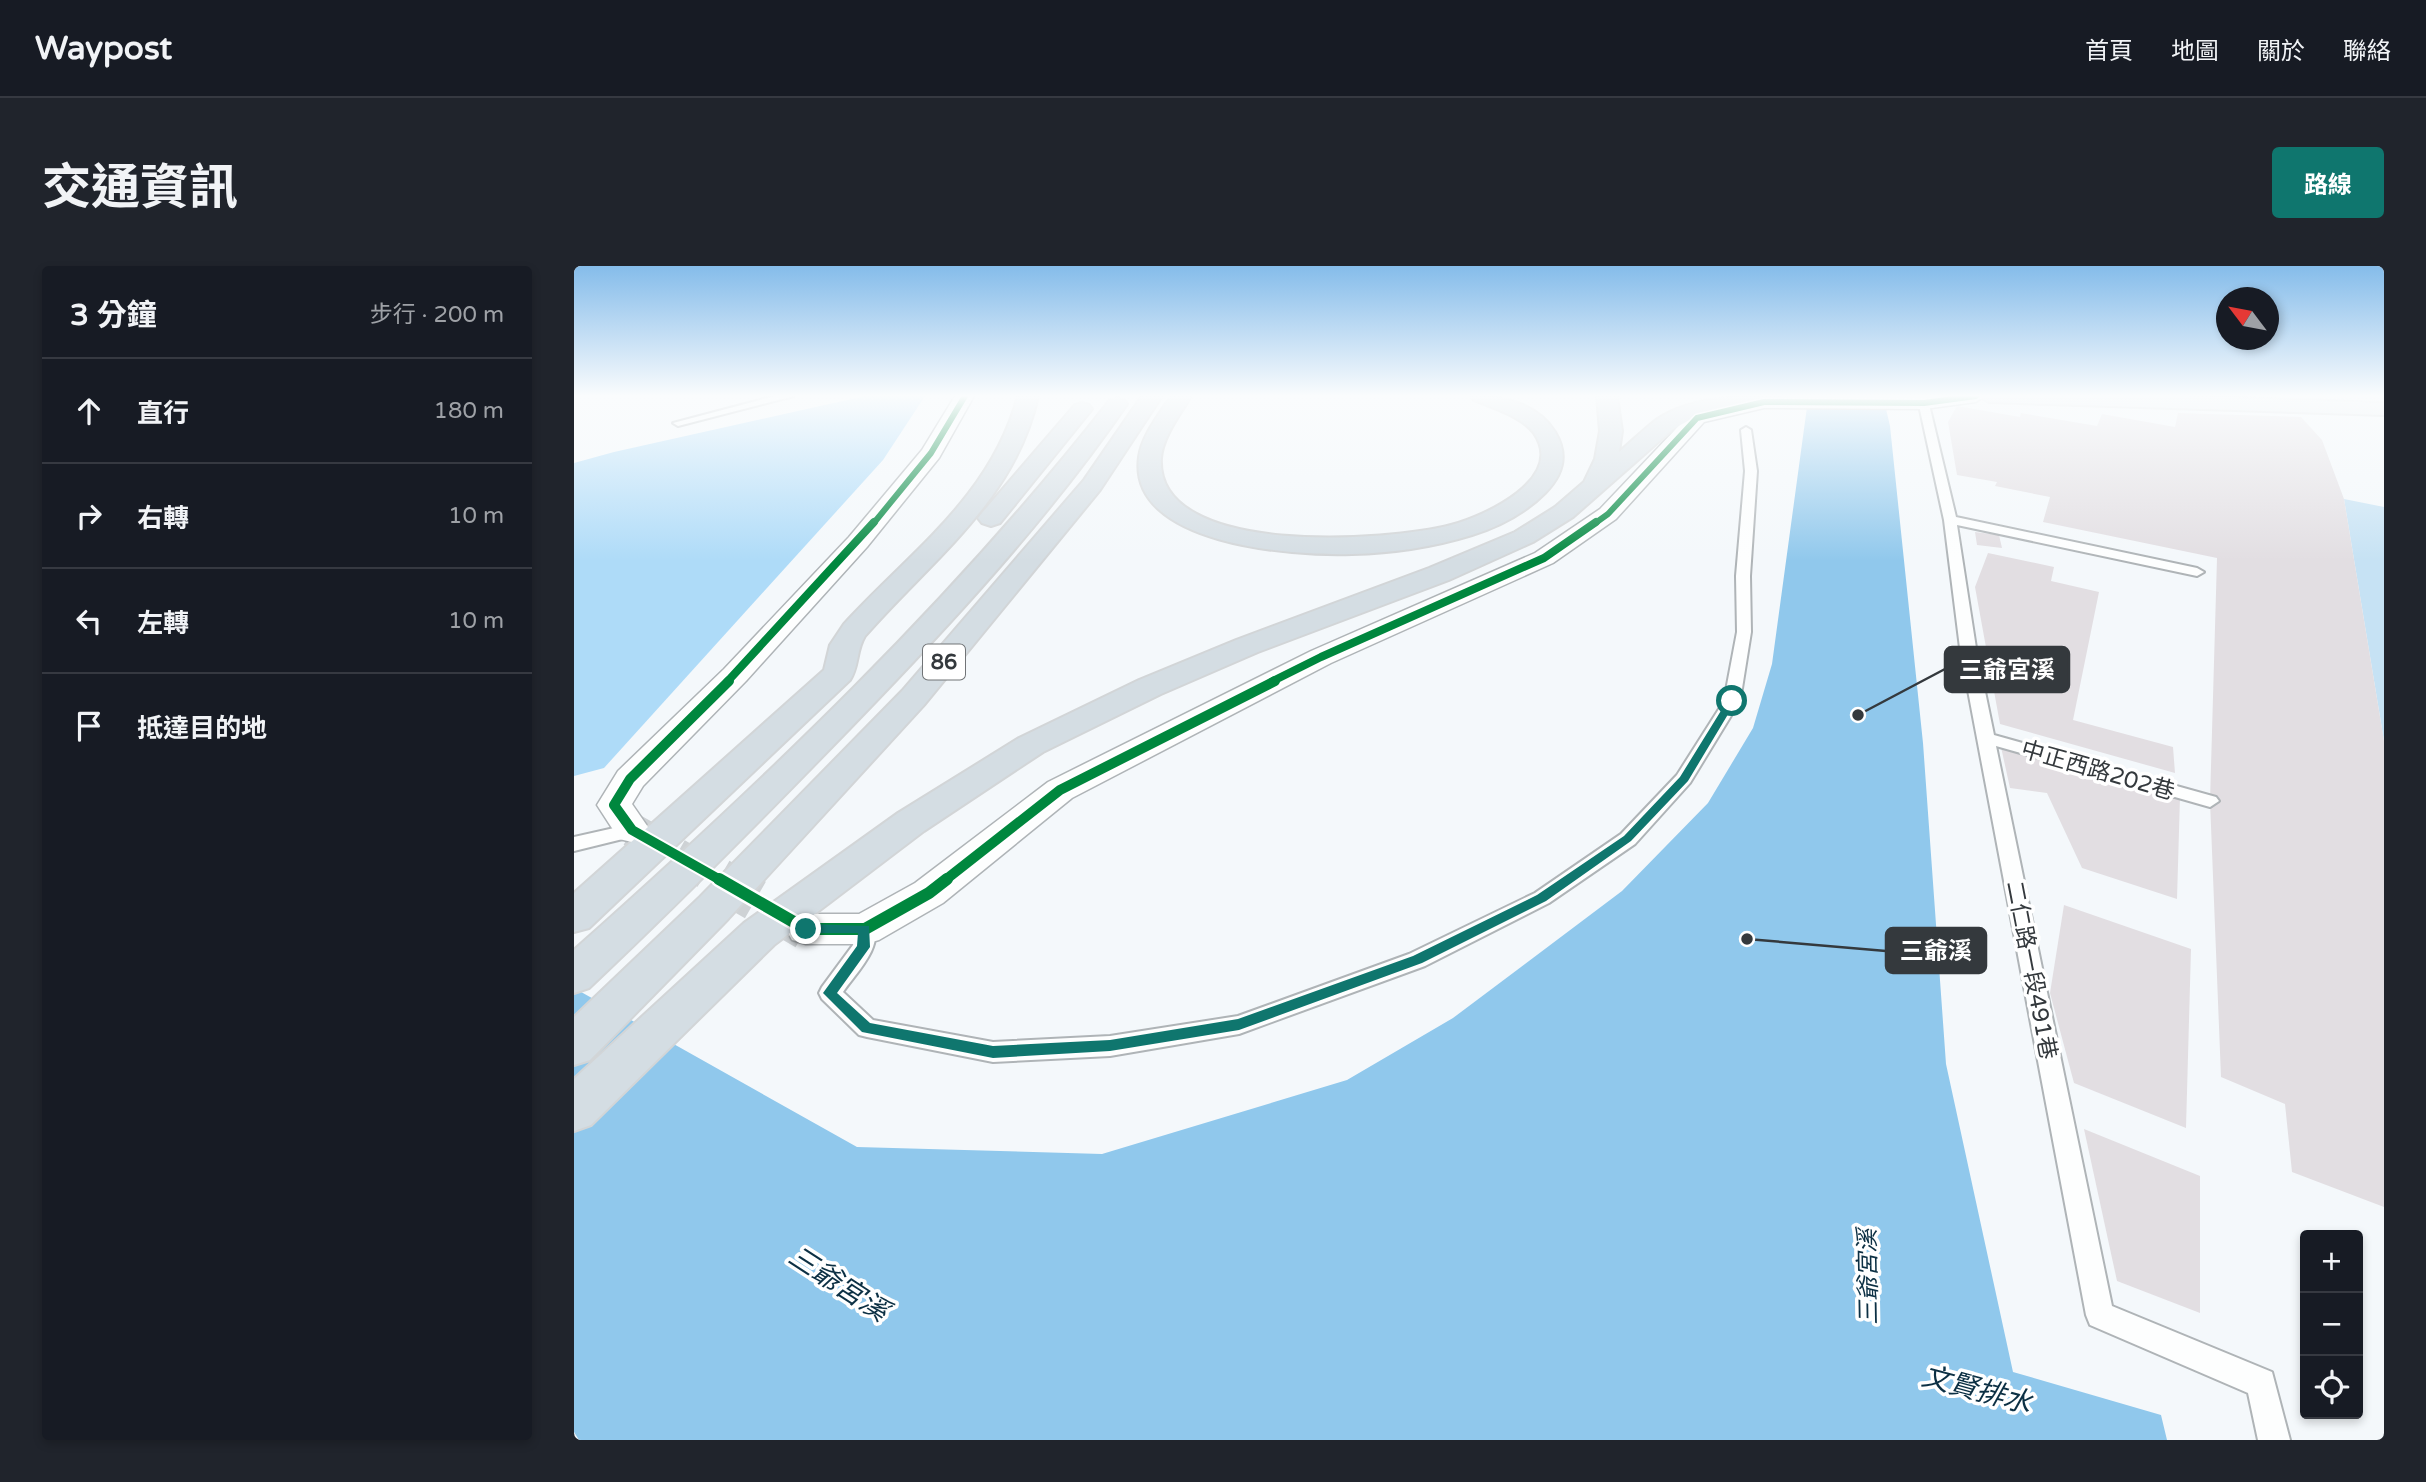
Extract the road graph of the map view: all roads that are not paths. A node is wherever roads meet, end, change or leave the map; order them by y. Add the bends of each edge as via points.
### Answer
1 (932, 451) edge
2 (1011, 451) edge
3 (1049, 451) edge
4 (1082, 451) edge
5 (1115, 451) edge
6 (1153, 451) edge
7 (1552, 451) edge
8 (1610, 451) edge
9 (1634, 451) edge
10 (1667, 451) edge
11 (1749, 451) edge
12 (1932, 451) edge
13 (1595, 484) junction
14 (1951, 520) junction
15 (2197, 572) dead end
16 (839, 673) junction
17 (1985, 738) junction
18 (2210, 801) dead end
19 (574, 844) edge
20 (631, 847) junction
21 (574, 917) edge
22 (806, 929) tunnel mouth
23 (865, 929) junction
24 (574, 976) edge
25 (574, 1045) edge
26 (574, 1110) edge
27 (2274, 1440) edge

1 - 20 street via 858,542 735,675 630,779 614,805
2 - 16 highway via 948,532 846,642
3 - 16 highway via 934,580
4 - 24 highway, 86 via 970,585 873,687
5 - 25 highway, 86 via 1092,485 913,698 714,908
6 - 7 highway via 1154,484 1164,504 1186,518 1263,541 1313,546 1414,540 1462,530 1498,516 1541,484 1551,466
8 - 13 highway
9 - 13 highway
10 - 23 street via 1608,514 1544,558 1321,657 1060,790 929,893
11 - 23 lane via 1744,632 1732,701 1684,779 1628,839 1542,898 1417,960 1239,1025 1110,1046 993,1052 867,1028 830,993 863,947
12 - 14 lane, 二仁路一段491巷
13 - 26 highway via 1564,512 1524,537 1247,646 1031,745 911,822 759,934
14 - 15 lane
14 - 17 lane, 二仁路一段491巷
16 - 20 highway
17 - 18 lane, 中正西路202巷
17 - 27 lane, 二仁路一段491巷 via 2100,1315 2261,1383
19 - 20 lane
20 - 21 highway
22 - 23 street

